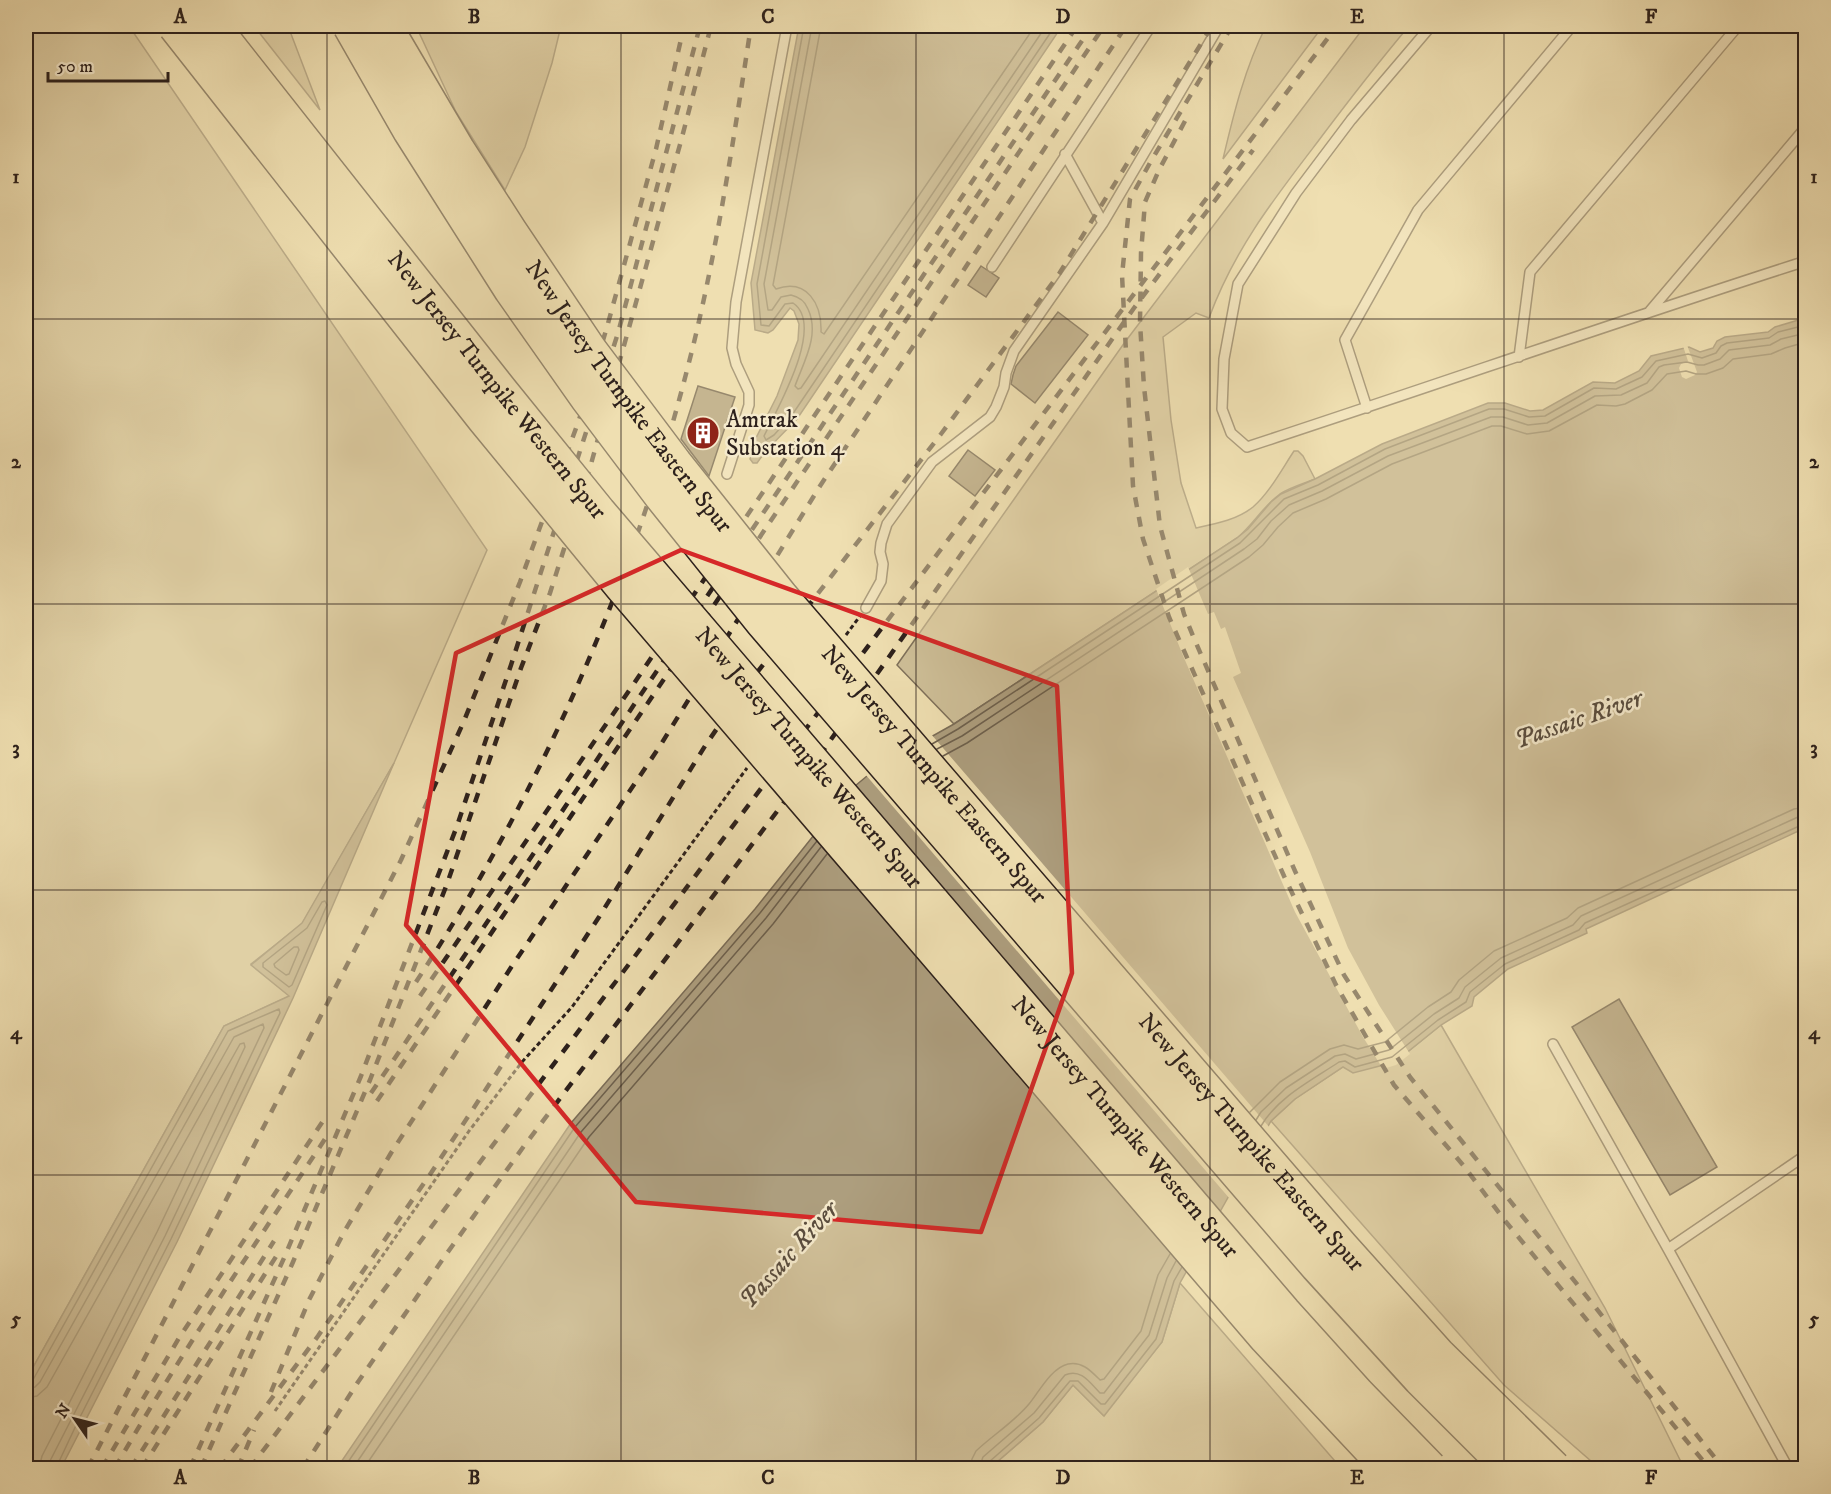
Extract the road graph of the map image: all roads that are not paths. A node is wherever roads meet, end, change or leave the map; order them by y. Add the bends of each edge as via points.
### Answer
1 (175, 26) edge
2 (213, 26) edge
3 (350, 26) edge
4 (385, 26) edge
5 (787, 26) edge
6 (1151, 26) edge
7 (1219, 26) edge
8 (1431, 26) edge
9 (1572, 26) edge
10 (1738, 26) edge
11 (1806, 127) edge
12 (1065, 154) junction
13 (1103, 223) junction
14 (1806, 261) edge
15 (992, 267) dead end
16 (1650, 311) junction
17 (1519, 357) junction
18 (1367, 408) junction
19 (727, 474) dead end
20 (866, 608) road end
21 (1553, 1044) dead end
22 (1806, 1155) edge
23 (1668, 1249) junction
24 (1388, 1468) edge
25 (1430, 1468) edge
26 (1509, 1468) edge
27 (1554, 1468) edge
28 (1788, 1468) edge

1 - 24 highway, New Jersey Turnpike Western Spur, bridge via 484,419 622,587 1274,1346
2 - 25 highway, New Jersey Turnpike Western Spur, bridge via 494,383 639,559 1284,1312
3 - 26 highway, New Jersey Turnpike Eastern Spur, bridge via 410,131 512,290 587,398 711,560 1324,1273 1445,1405
4 - 27 highway, New Jersey Turnpike Eastern Spur, bridge via 458,150 561,307 616,386 730,533 1362,1270 1469,1386
5 - 19 lane via 736,302 732,348 749,392 749,405
6 - 12 lane
7 - 13 lane
8 - 18 lane via 1296,193 1238,284 1224,358 1222,409 1231,433 1247,447
9 - 18 lane via 1418,210 1345,340
10 - 17 lane via 1530,272
11 - 16 lane
12 - 13 lane
12 - 15 lane
13 - 20 lane via 1014,351 990,417 932,462 893,514 881,543 881,581
14 - 16 lane
16 - 17 lane
17 - 18 lane
21 - 23 lane
22 - 23 lane
23 - 28 lane

